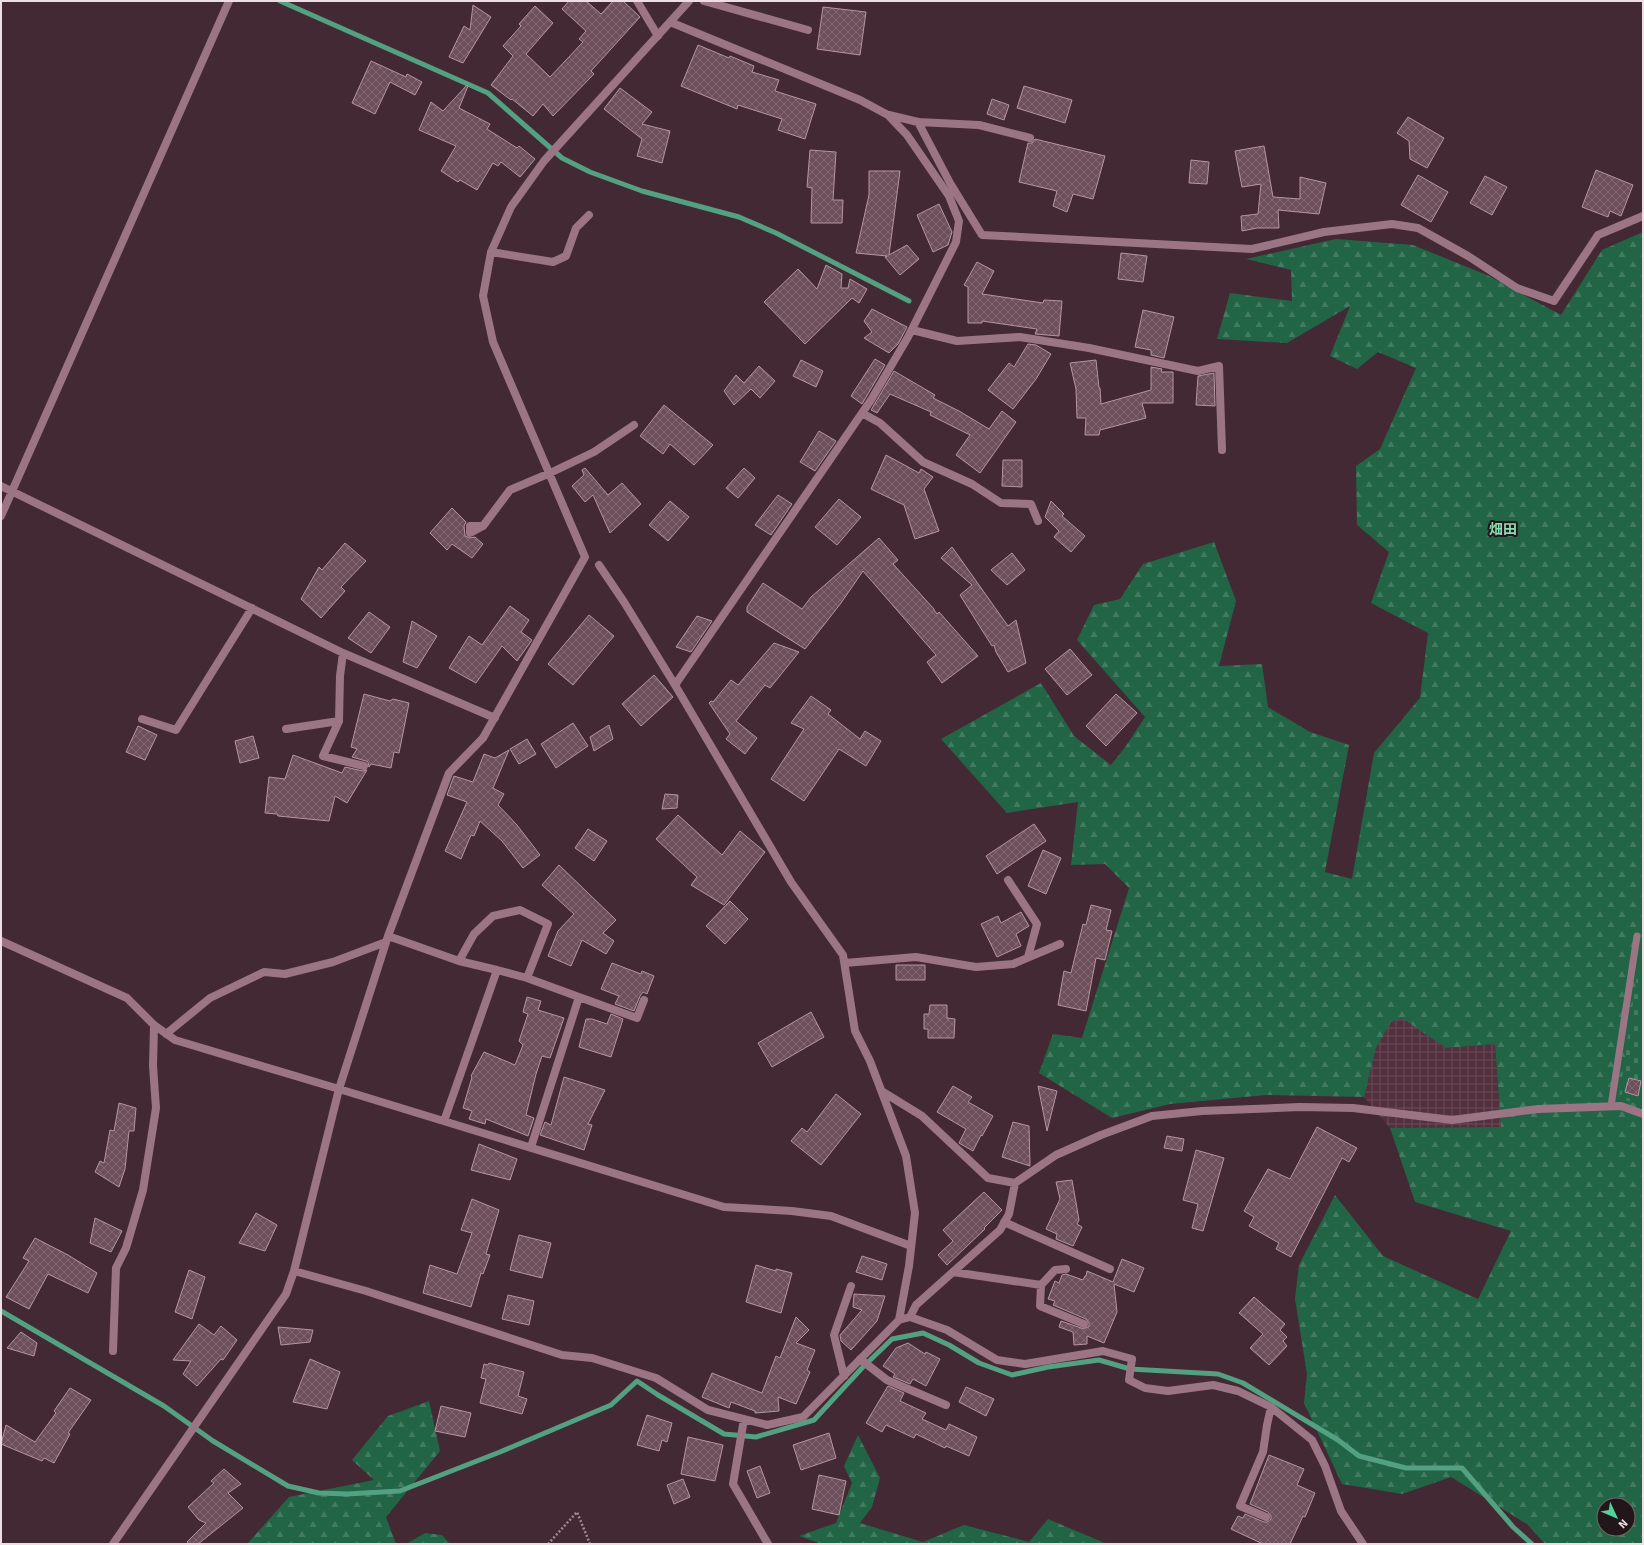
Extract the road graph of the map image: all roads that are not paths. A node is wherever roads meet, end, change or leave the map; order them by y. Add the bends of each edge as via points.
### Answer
1 (229, 1) edge
2 (637, 1) edge
3 (689, 1) edge
4 (704, 1) edge
5 (670, 22) junction
6 (808, 30) dead end
7 (658, 36) junction
8 (888, 115) junction
9 (918, 122) junction
10 (1030, 138) dead end
11 (589, 216) dead end
12 (1643, 216) edge
13 (491, 252) junction
14 (912, 330) junction
15 (862, 413) junction
16 (634, 425) dead end
17 (1222, 450) dead end
18 (550, 473) junction
19 (1, 486) edge
20 (12, 490) junction
21 (1, 516) edge
22 (1038, 521) dead end
23 (483, 526) dead end
24 (599, 565) dead end
25 (252, 608) junction
26 (343, 653) junction
27 (675, 685) junction
28 (495, 718) junction
29 (142, 720) dead end
30 (339, 721) junction
31 (286, 729) dead end
32 (364, 766) dead end
33 (1008, 880) dead end
34 (1636, 936) dead end
35 (387, 939) junction
36 (1, 941) edge
37 (1060, 944) dead end
38 (1028, 957) junction
39 (459, 961) junction
40 (845, 962) junction
41 (497, 970) junction
42 (527, 978) junction
43 (579, 997) junction
44 (644, 1000) dead end
45 (154, 1025) junction
46 (166, 1034) junction
47 (339, 1088) junction
48 (883, 1092) junction
49 (1610, 1106) junction
50 (1643, 1114) edge
51 (444, 1121) junction
52 (531, 1147) junction
53 (1015, 1183) junction
54 (1004, 1222) junction
55 (911, 1246) junction
56 (1066, 1269) dead end
57 (1110, 1269) dead end
58 (294, 1271) junction
59 (953, 1272) junction
60 (1041, 1285) junction
61 (851, 1286) dead end
62 (910, 1316) junction
63 (899, 1320) junction
64 (1084, 1324) dead end
65 (113, 1351) dead end
66 (860, 1360) junction
67 (844, 1376) junction
68 (946, 1405) dead end
69 (1271, 1407) junction
70 (744, 1422) junction
71 (1266, 1517) dead end
72 (113, 1544) edge
73 (768, 1544) edge
74 (1363, 1544) edge

1 - 20 street
2 - 7 street
3 - 5 street
4 - 6 street
5 - 7 street
5 - 8 street via 860,100
7 - 13 street via 546,159 511,207
8 - 9 street
8 - 14 street via 907,135 949,196 959,221 956,242
9 - 10 street via 979,125
9 - 12 street via 982,236 1252,249 1324,232 1392,224 1418,228 1468,256 1516,288 1554,301 1598,235
11 - 13 street via 576,228 566,256 553,262
13 - 18 street via 483,296 493,342
14 - 15 street
14 - 17 street via 957,341 1020,337 1089,348 1198,371 1219,366
15 - 22 street via 880,423 923,462 972,484 1001,503 1031,504
15 - 27 street
16 - 18 street via 594,452
18 - 23 street via 510,490
18 - 28 street via 584,557
19 - 20 street
20 - 21 street
20 - 25 street
24 - 27 street
25 - 26 street
25 - 29 street via 176,730
26 - 28 street
26 - 30 street
27 - 40 street via 791,882 843,955
28 - 35 street via 483,738 449,773
30 - 31 street
30 - 32 street via 323,756
33 - 38 street via 1037,924
34 - 49 lane
35 - 39 street
35 - 46 street via 319,966 284,974 264,972 210,998
35 - 47 street
36 - 45 street via 127,998
37 - 38 street
38 - 40 street via 1013,964 976,967 916,957
39 - 41 street
39 - 42 street via 474,934 493,916 520,910 548,924
40 - 48 street via 855,1031
41 - 42 street
41 - 51 street
42 - 43 street
43 - 44 street via 636,1018
43 - 52 street
45 - 46 street
45 - 65 street via 156,1108 142,1190 126,1248 116,1268
46 - 47 street via 175,1040
47 - 51 street
47 - 58 street
48 - 53 street via 922,1116 988,1178
48 - 55 street via 906,1156 915,1213
49 - 50 street via 1621,1106
49 - 53 street via 1538,1109 1452,1120 1353,1108 1300,1107 1152,1116 1056,1155
51 - 52 street
52 - 55 street via 724,1207 831,1216
53 - 54 street via 1009,1214
54 - 57 street
54 - 59 street via 1000,1230
55 - 63 street
56 - 60 street via 1055,1270
58 - 70 street via 366,1291 562,1355 592,1358 656,1378 708,1410
58 - 72 street via 286,1294
59 - 60 street
59 - 62 street via 916,1305
60 - 64 street via 1040,1306
61 - 67 street via 834,1335
62 - 63 street
62 - 69 street via 947,1330 997,1360 1025,1364 1103,1351 1132,1359 1129,1380 1145,1388 1168,1391 1213,1385 1238,1391
63 - 66 street
66 - 67 street
66 - 68 street via 887,1380
67 - 70 street via 803,1417 767,1425
69 - 71 street via 1263,1452 1240,1506
69 - 74 street via 1312,1440 1341,1511
70 - 73 street via 733,1484

